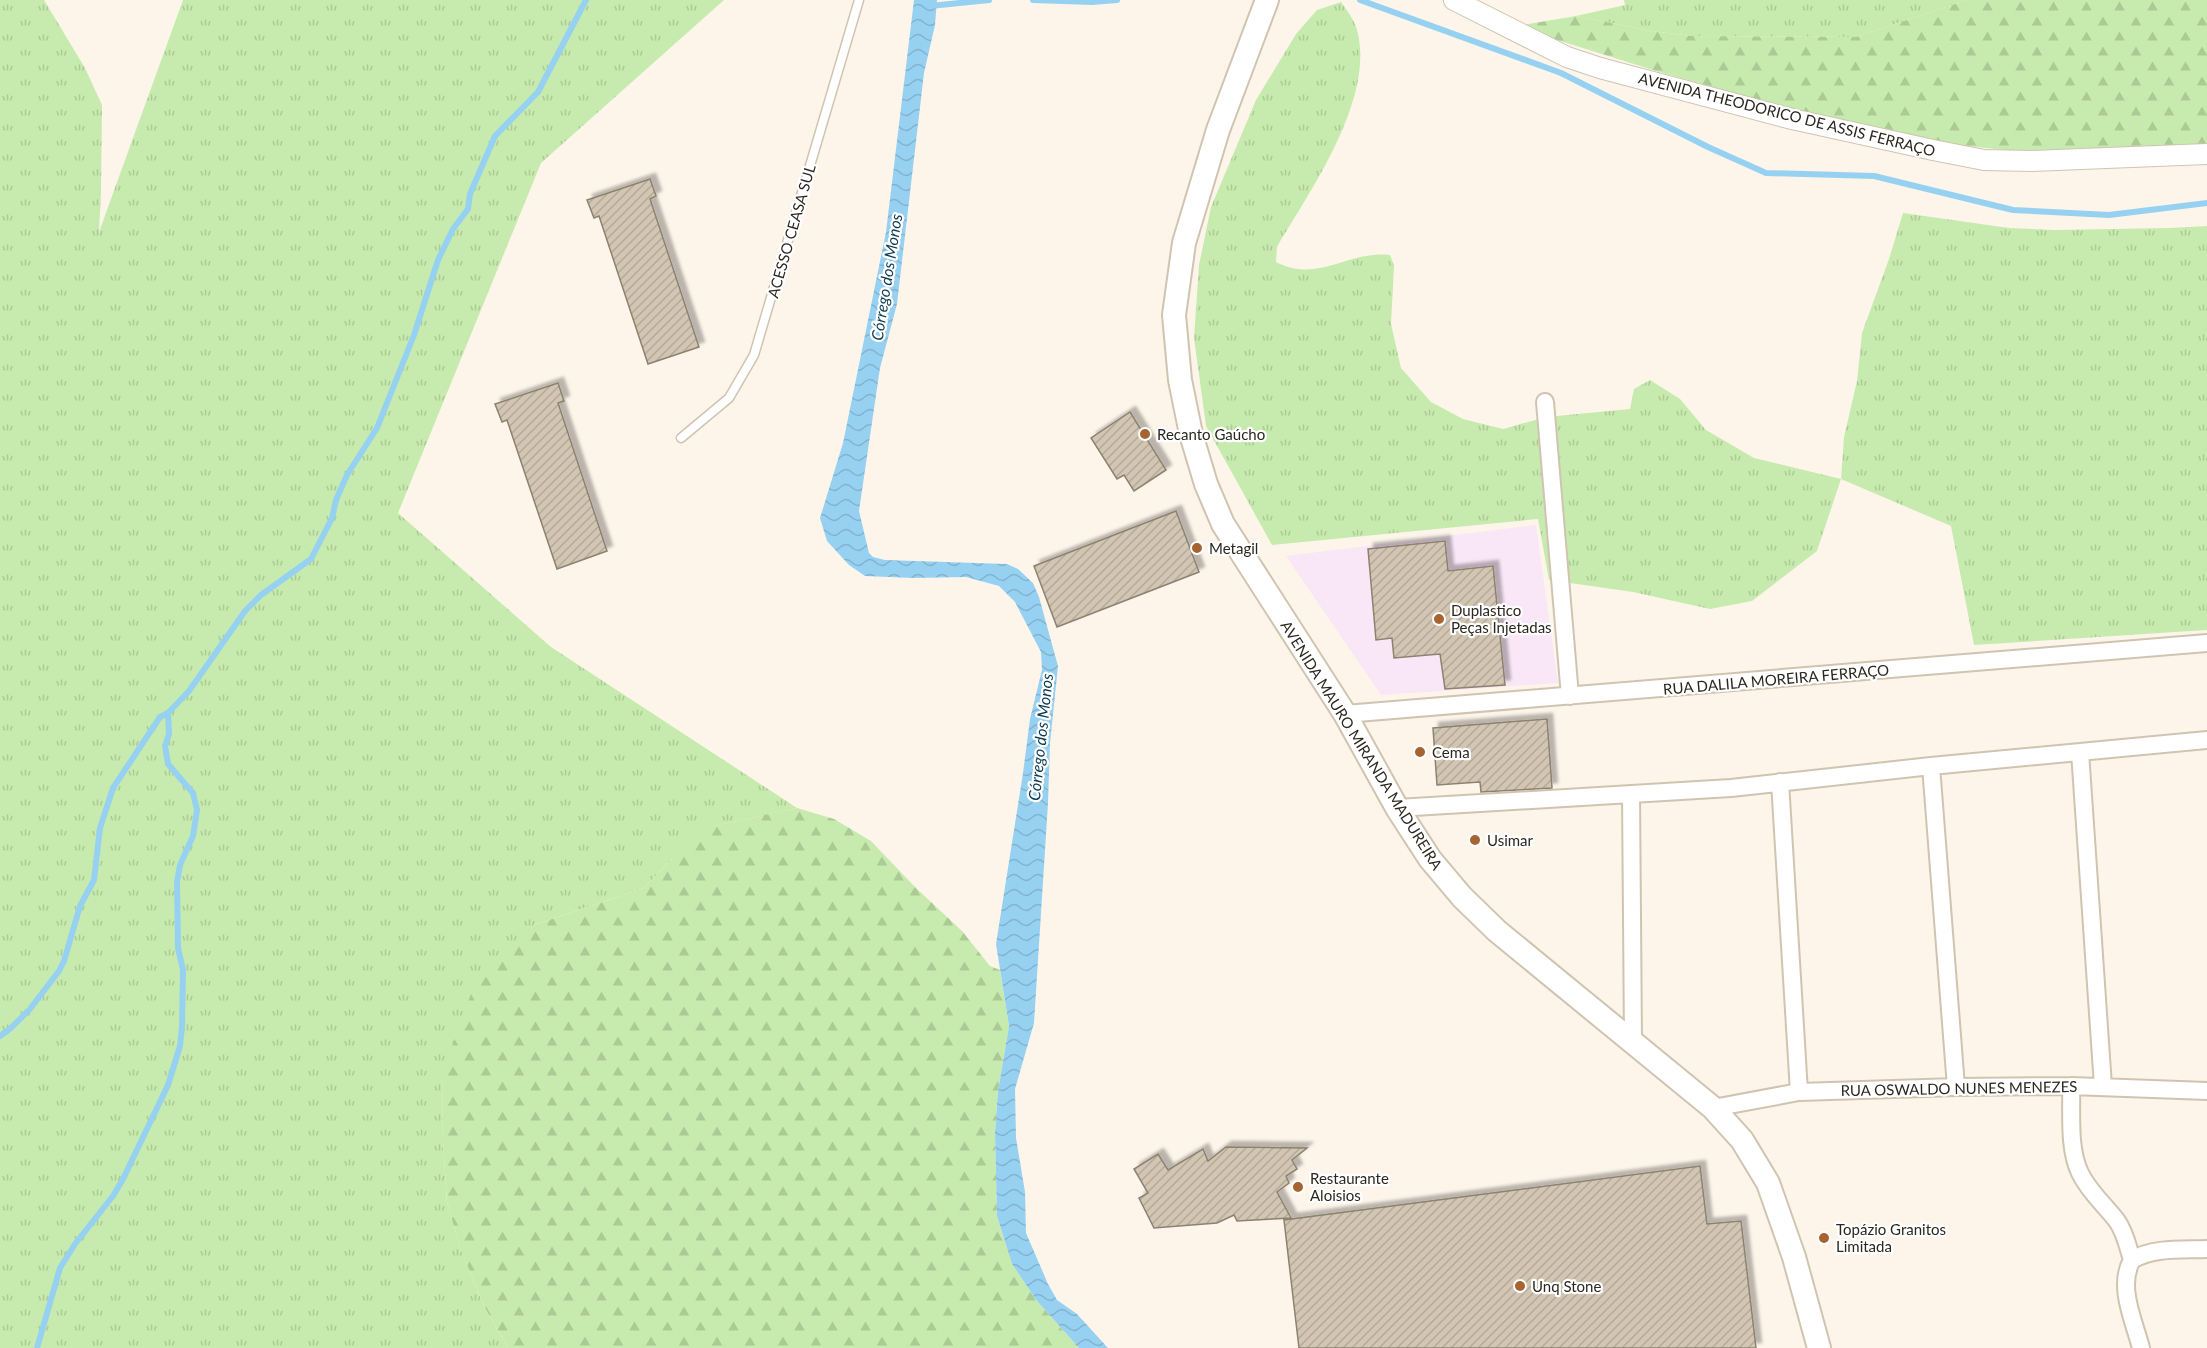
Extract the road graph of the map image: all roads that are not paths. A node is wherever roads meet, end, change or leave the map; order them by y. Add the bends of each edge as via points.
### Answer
1 (859, 0) edge
2 (1454, 0) edge
3 (1263, 1) edge
4 (2207, 154) edge
5 (1545, 402) dead end
6 (681, 438) dead end
7 (2207, 643) edge
8 (1570, 696) junction
9 (1345, 714) junction
10 (2207, 740) edge
11 (2080, 752) junction
12 (1931, 766) junction
13 (1780, 782) junction
14 (1631, 794) junction
15 (1397, 808) junction
16 (1633, 1041) junction
17 (2071, 1086) junction
18 (2103, 1086) junction
19 (1956, 1087) junction
20 (2207, 1091) edge
21 (1798, 1092) junction
22 (1713, 1108) junction
23 (2207, 1249) edge
24 (2132, 1260) junction
25 (1818, 1348) edge
26 (2141, 1348) edge

1 - 6 lane, ACESSO CEASA SUL via 754,355 729,398
2 - 4 street, AVENIDA THEODORICO DE ASSIS FERRAÇO via 1567,57 1600,68 1933,150 1984,160 2031,161
3 - 9 main road, AVENIDA MAURO MIRANDA MADUREIRA via 1184,243 1173,315 1180,380 1191,434 1223,524
5 - 8 street
7 - 8 street, RUA DALILA MOREIRA FERRAÇO
8 - 9 street, RUA DALILA MOREIRA FERRAÇO
9 - 15 main road, AVENIDA MAURO MIRANDA MADUREIRA
10 - 11 street
11 - 12 street
11 - 18 street
12 - 13 street
12 - 19 street
13 - 14 street
13 - 21 street
14 - 15 street
14 - 16 street
15 - 16 main road, AVENIDA MAURO MIRANDA MADUREIRA via 1430,859 1462,897 1497,931
16 - 22 main road, AVENIDA MAURO MIRANDA MADUREIRA
17 - 18 street, RUA OSWALDO NUNES MENEZES
17 - 19 street, RUA OSWALDO NUNES MENEZES
17 - 24 street via 2079,1172 2121,1228
18 - 20 street, RUA OSWALDO NUNES MENEZES
19 - 21 street, RUA OSWALDO NUNES MENEZES
21 - 22 street, RUA OSWALDO NUNES MENEZES
22 - 25 main road, AVENIDA MAURO MIRANDA MADUREIRA via 1742,1140 1768,1183 1794,1257
23 - 24 street via 2158,1251
24 - 26 street via 2126,1269 2125,1288

